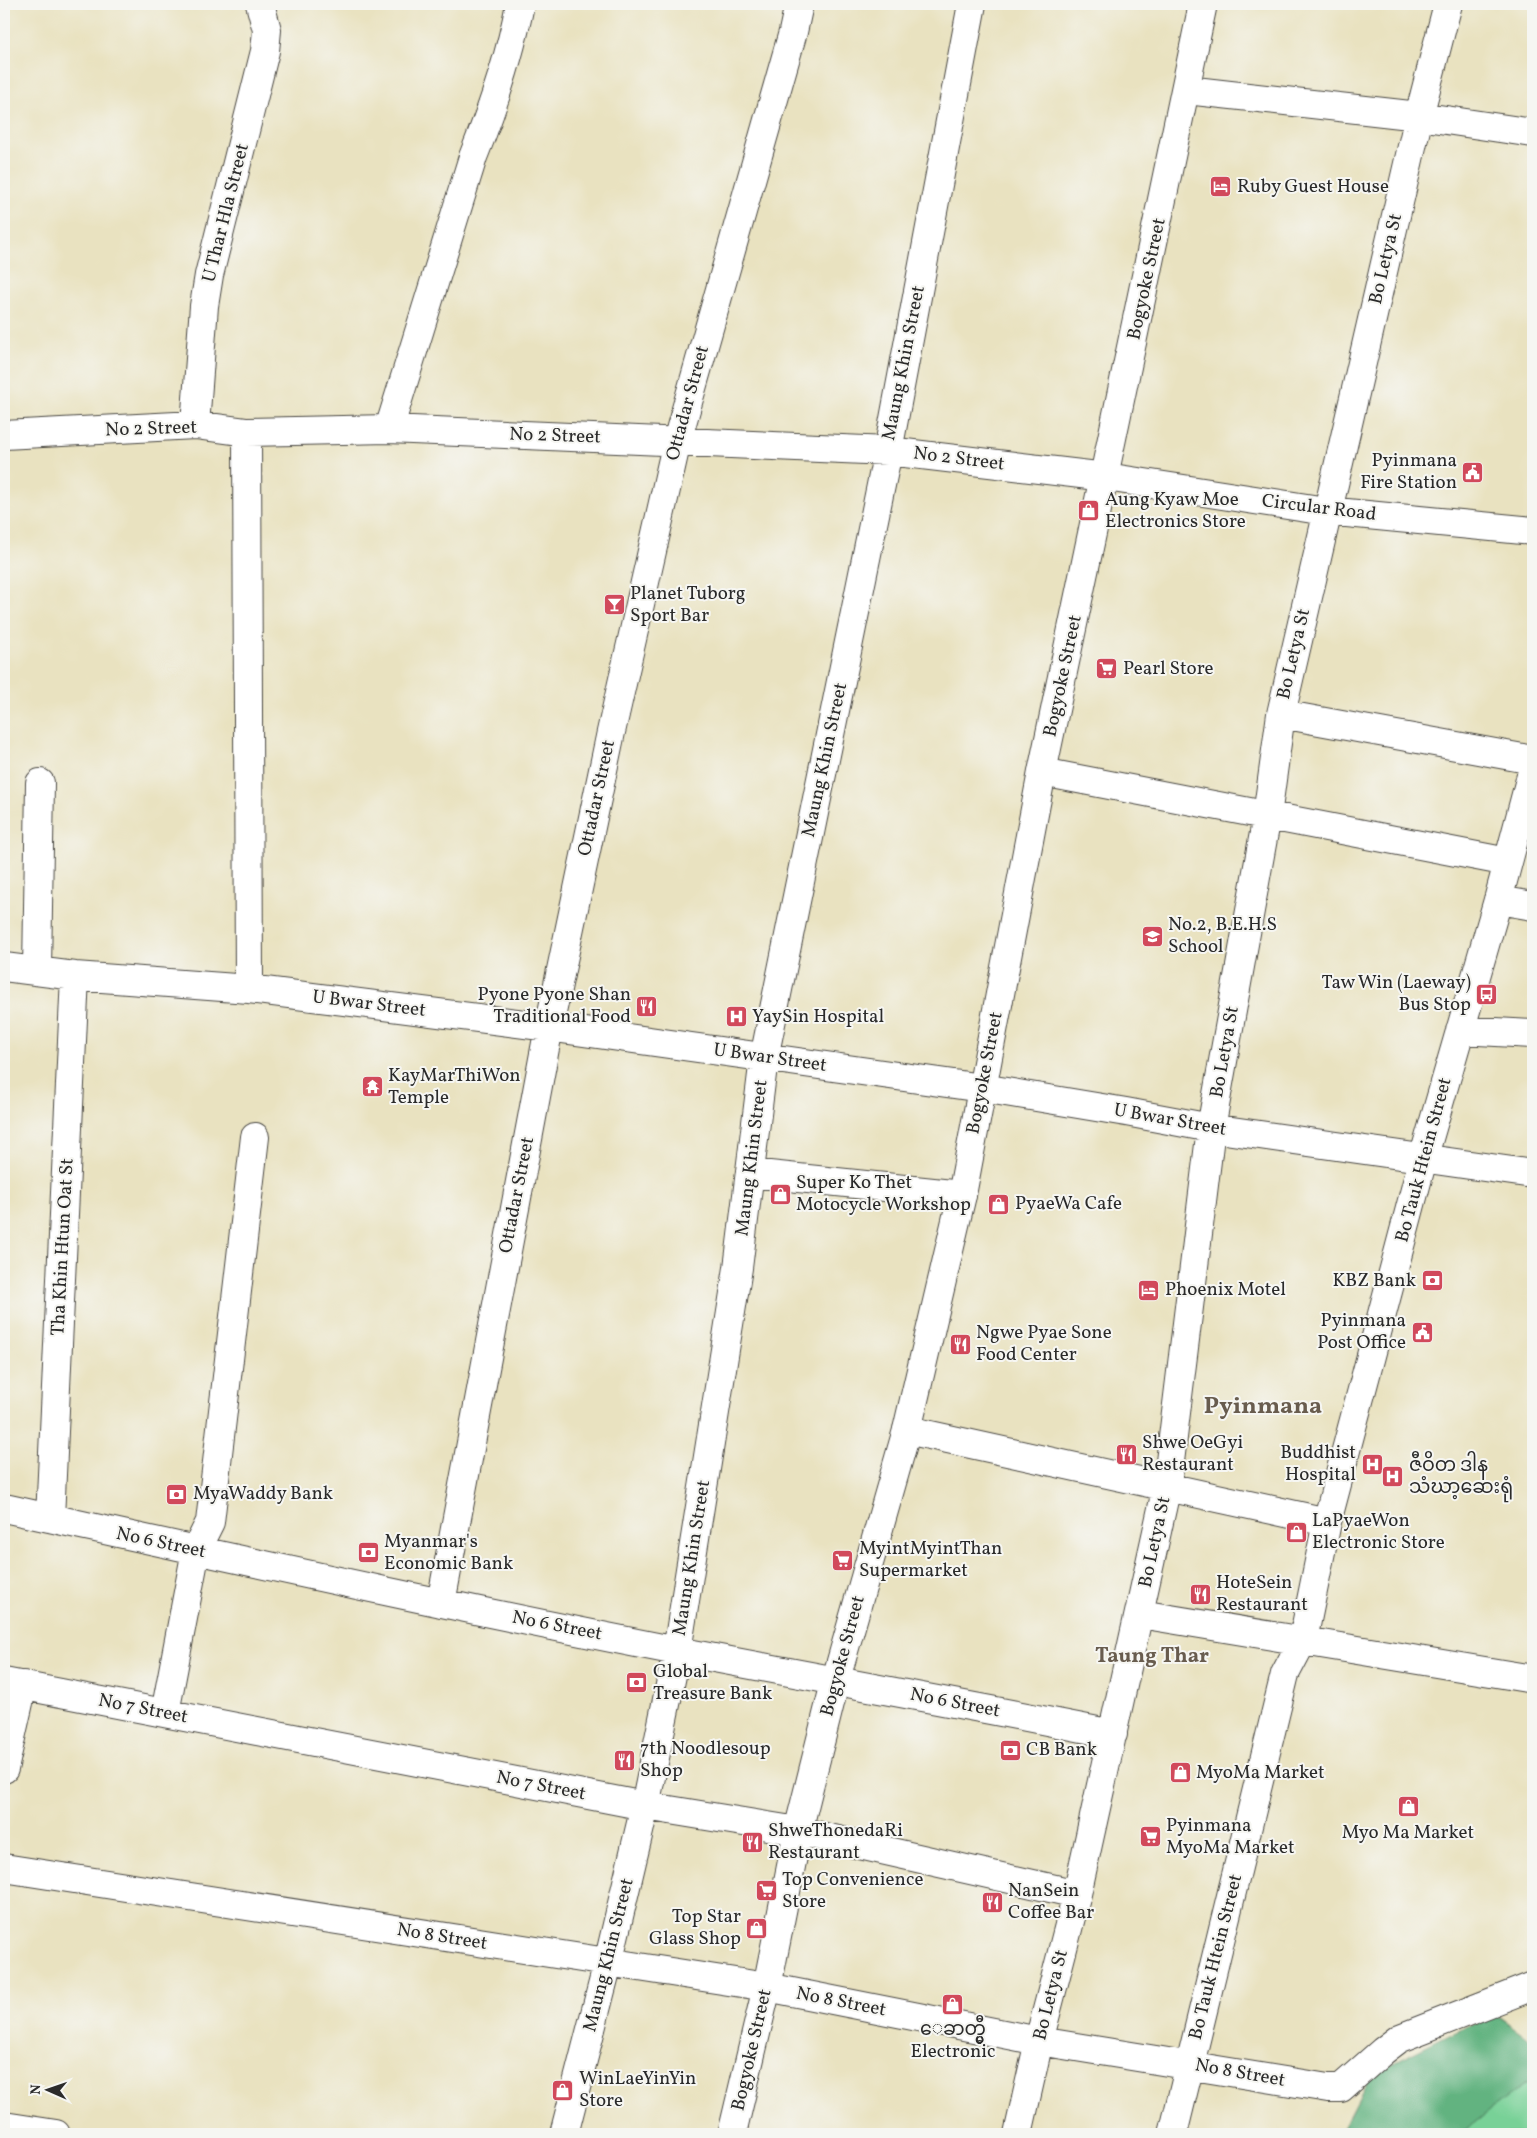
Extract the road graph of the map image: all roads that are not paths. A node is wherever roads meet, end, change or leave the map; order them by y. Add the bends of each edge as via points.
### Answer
1 (260, 4) edge
2 (520, 4) edge
3 (799, 4) edge
4 (972, 4) edge
5 (1203, 4) edge
6 (1448, 4) edge
7 (1186, 90) junction
8 (1419, 116) junction
9 (1533, 133) edge
10 (195, 426) junction
11 (389, 429) junction
12 (247, 432) junction
13 (4, 435) edge
14 (677, 441) junction
15 (888, 451) junction
16 (1106, 477) junction
17 (1326, 511) junction
18 (1533, 531) edge
19 (1281, 714) junction
20 (1533, 760) edge
21 (1533, 768) edge
22 (1042, 772) junction
23 (40, 783) dead end
24 (1267, 816) junction
25 (1508, 862) junction
26 (1498, 900) junction
27 (1533, 906) edge
28 (4, 967) edge
29 (37, 970) junction
30 (75, 976) junction
31 (249, 989) junction
32 (549, 1027) junction
33 (1460, 1030) junction
34 (1533, 1034) edge
35 (764, 1058) junction
36 (982, 1088) junction
37 (1211, 1128) junction
38 (255, 1137) dead end
39 (1423, 1159) junction
40 (750, 1173) junction
41 (1533, 1174) edge
42 (962, 1195) junction
43 (907, 1430) junction
44 (1167, 1486) junction
45 (4, 1508) edge
46 (50, 1518) junction
47 (1326, 1522) junction
48 (196, 1550) junction
49 (441, 1603) junction
50 (1140, 1614) junction
51 (1303, 1640) junction
52 (677, 1651) junction
53 (836, 1679) junction
54 (1533, 1679) edge
55 (13, 1684) edge
56 (164, 1713) junction
57 (1113, 1734) junction
58 (4, 1770) edge
59 (645, 1806) junction
60 (798, 1830) junction
61 (4, 1868) edge
62 (1077, 1894) junction
63 (608, 1963) junction
64 (1533, 1986) edge
65 (767, 1987) junction
66 (1039, 2041) junction
67 (1189, 2064) junction
68 (4, 2126) edge
69 (56, 2134) edge
70 (564, 2134) edge
71 (732, 2134) edge
72 (1018, 2134) edge
73 (1173, 2134) edge

1 - 10 street, U Thar Hla Street via 267,30 266,51 209,275
2 - 11 street via 513,41 473,157
3 - 14 street, Ottadar Street
4 - 15 street, Maung Khin Street
5 - 7 street, Bogyoke Street
6 - 8 street, Bo Letya St
7 - 8 street
7 - 16 street, Bogyoke Street
8 - 9 street
8 - 17 street, Bo Letya St
10 - 12 street, No 2 Street
10 - 13 street, No 2 Street
11 - 12 street, No 2 Street
11 - 14 street, No 2 Street
12 - 31 street
14 - 15 street, No 2 Street
14 - 32 street, Ottadar Street
15 - 16 street, No 2 Street
15 - 35 street, Maung Khin Street
16 - 17 street, Circular Road
16 - 22 street, Bogyoke Street
17 - 18 street, Circular Road
17 - 19 street, Bo Letya St
19 - 20 street
19 - 24 street, Bo Letya St
21 - 25 street, Bo Tauk Htein Street
22 - 24 street
22 - 36 street, Bogyoke Street
23 - 29 street
24 - 25 street
24 - 37 street, Bo Letya St
25 - 26 street, Bo Tauk Htein Street
26 - 27 street
26 - 33 street, Bo Tauk Htein Street
28 - 29 street, U Bwar Street
29 - 30 street, U Bwar Street
30 - 31 street, U Bwar Street
30 - 46 street, Tha Khin Htun Oat St
31 - 32 street, U Bwar Street
32 - 35 street, U Bwar Street
32 - 49 street, Ottadar Street
33 - 34 street
33 - 39 street, Bo Tauk Htein Street
35 - 36 street, U Bwar Street
35 - 40 street, Maung Khin Street
36 - 37 street, U Bwar Street
36 - 42 street, Bogyoke Street
37 - 39 street, U Bwar Street
37 - 44 street, Bo Letya St
38 - 48 street via 210,1522
39 - 41 street, U Bwar Street
39 - 47 street, Bo Tauk Htein Street
40 - 42 street
40 - 52 street, Maung Khin Street
42 - 43 street, Bogyoke Street
43 - 44 street
43 - 53 street, Bogyoke Street
44 - 47 street
44 - 50 street, Bo Letya St
45 - 46 street, No 6 Street
46 - 48 street, No 6 Street
47 - 51 street, Bo Tauk Htein Street
48 - 49 street, No 6 Street
48 - 56 street
49 - 52 street, No 6 Street
50 - 51 street
50 - 57 street, Bo Letya St
51 - 54 street
51 - 67 street, Bo Tauk Htein Street via 1286,1674
52 - 53 street, No 6 Street
52 - 59 street, Maung Khin Street
53 - 57 street, No 6 Street
53 - 60 street, Bogyoke Street
55 - 56 street, No 7 Street
55 - 58 street
56 - 59 street, No 7 Street
57 - 62 street, Bo Letya St
59 - 60 street, No 7 Street
59 - 63 street, Maung Khin Street
60 - 62 street, No 7 Street
60 - 65 street, Bogyoke Street
61 - 63 street, No 8 Street
62 - 66 street, Bo Letya St
63 - 65 street, No 8 Street
63 - 70 street, Maung Khin Street
64 - 67 street, No 8 Street via 1400,2038 1341,2088
65 - 66 street, No 8 Street
65 - 71 street, Bogyoke Street
66 - 67 street, No 8 Street
66 - 72 street, Bo Letya St
67 - 73 street, Bo Tauk Htein Street
68 - 69 street

